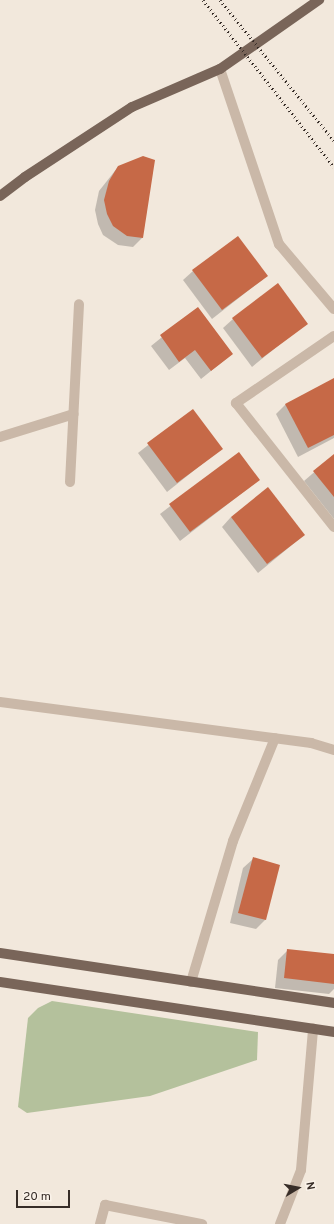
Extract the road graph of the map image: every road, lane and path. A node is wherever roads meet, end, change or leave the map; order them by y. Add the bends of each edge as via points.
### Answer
1 (319, 0) edge
2 (220, 69) junction
3 (0, 196) edge
4 (79, 304) dead end
5 (334, 309) edge
6 (334, 336) edge
7 (74, 414) junction
8 (0, 437) edge
9 (70, 482) dead end
10 (334, 527) edge
11 (0, 702) edge
12 (275, 738) junction
13 (334, 750) edge
14 (0, 953) edge
15 (0, 982) edge
16 (191, 982) junction
17 (334, 1003) edge
18 (312, 1029) junction
19 (334, 1032) edge
20 (100, 1224) edge
21 (202, 1224) edge
22 (280, 1224) edge

1 - 2 main road
2 - 3 main road via 132,107
2 - 5 street via 280,244
4 - 7 street
6 - 10 street via 236,403
7 - 8 street
7 - 9 street
11 - 12 street
12 - 13 street via 311,743
12 - 16 street via 233,841
14 - 16 main road
15 - 18 main road
16 - 17 main road
18 - 19 main road
18 - 22 street via 301,1170
20 - 21 street via 105,1205

